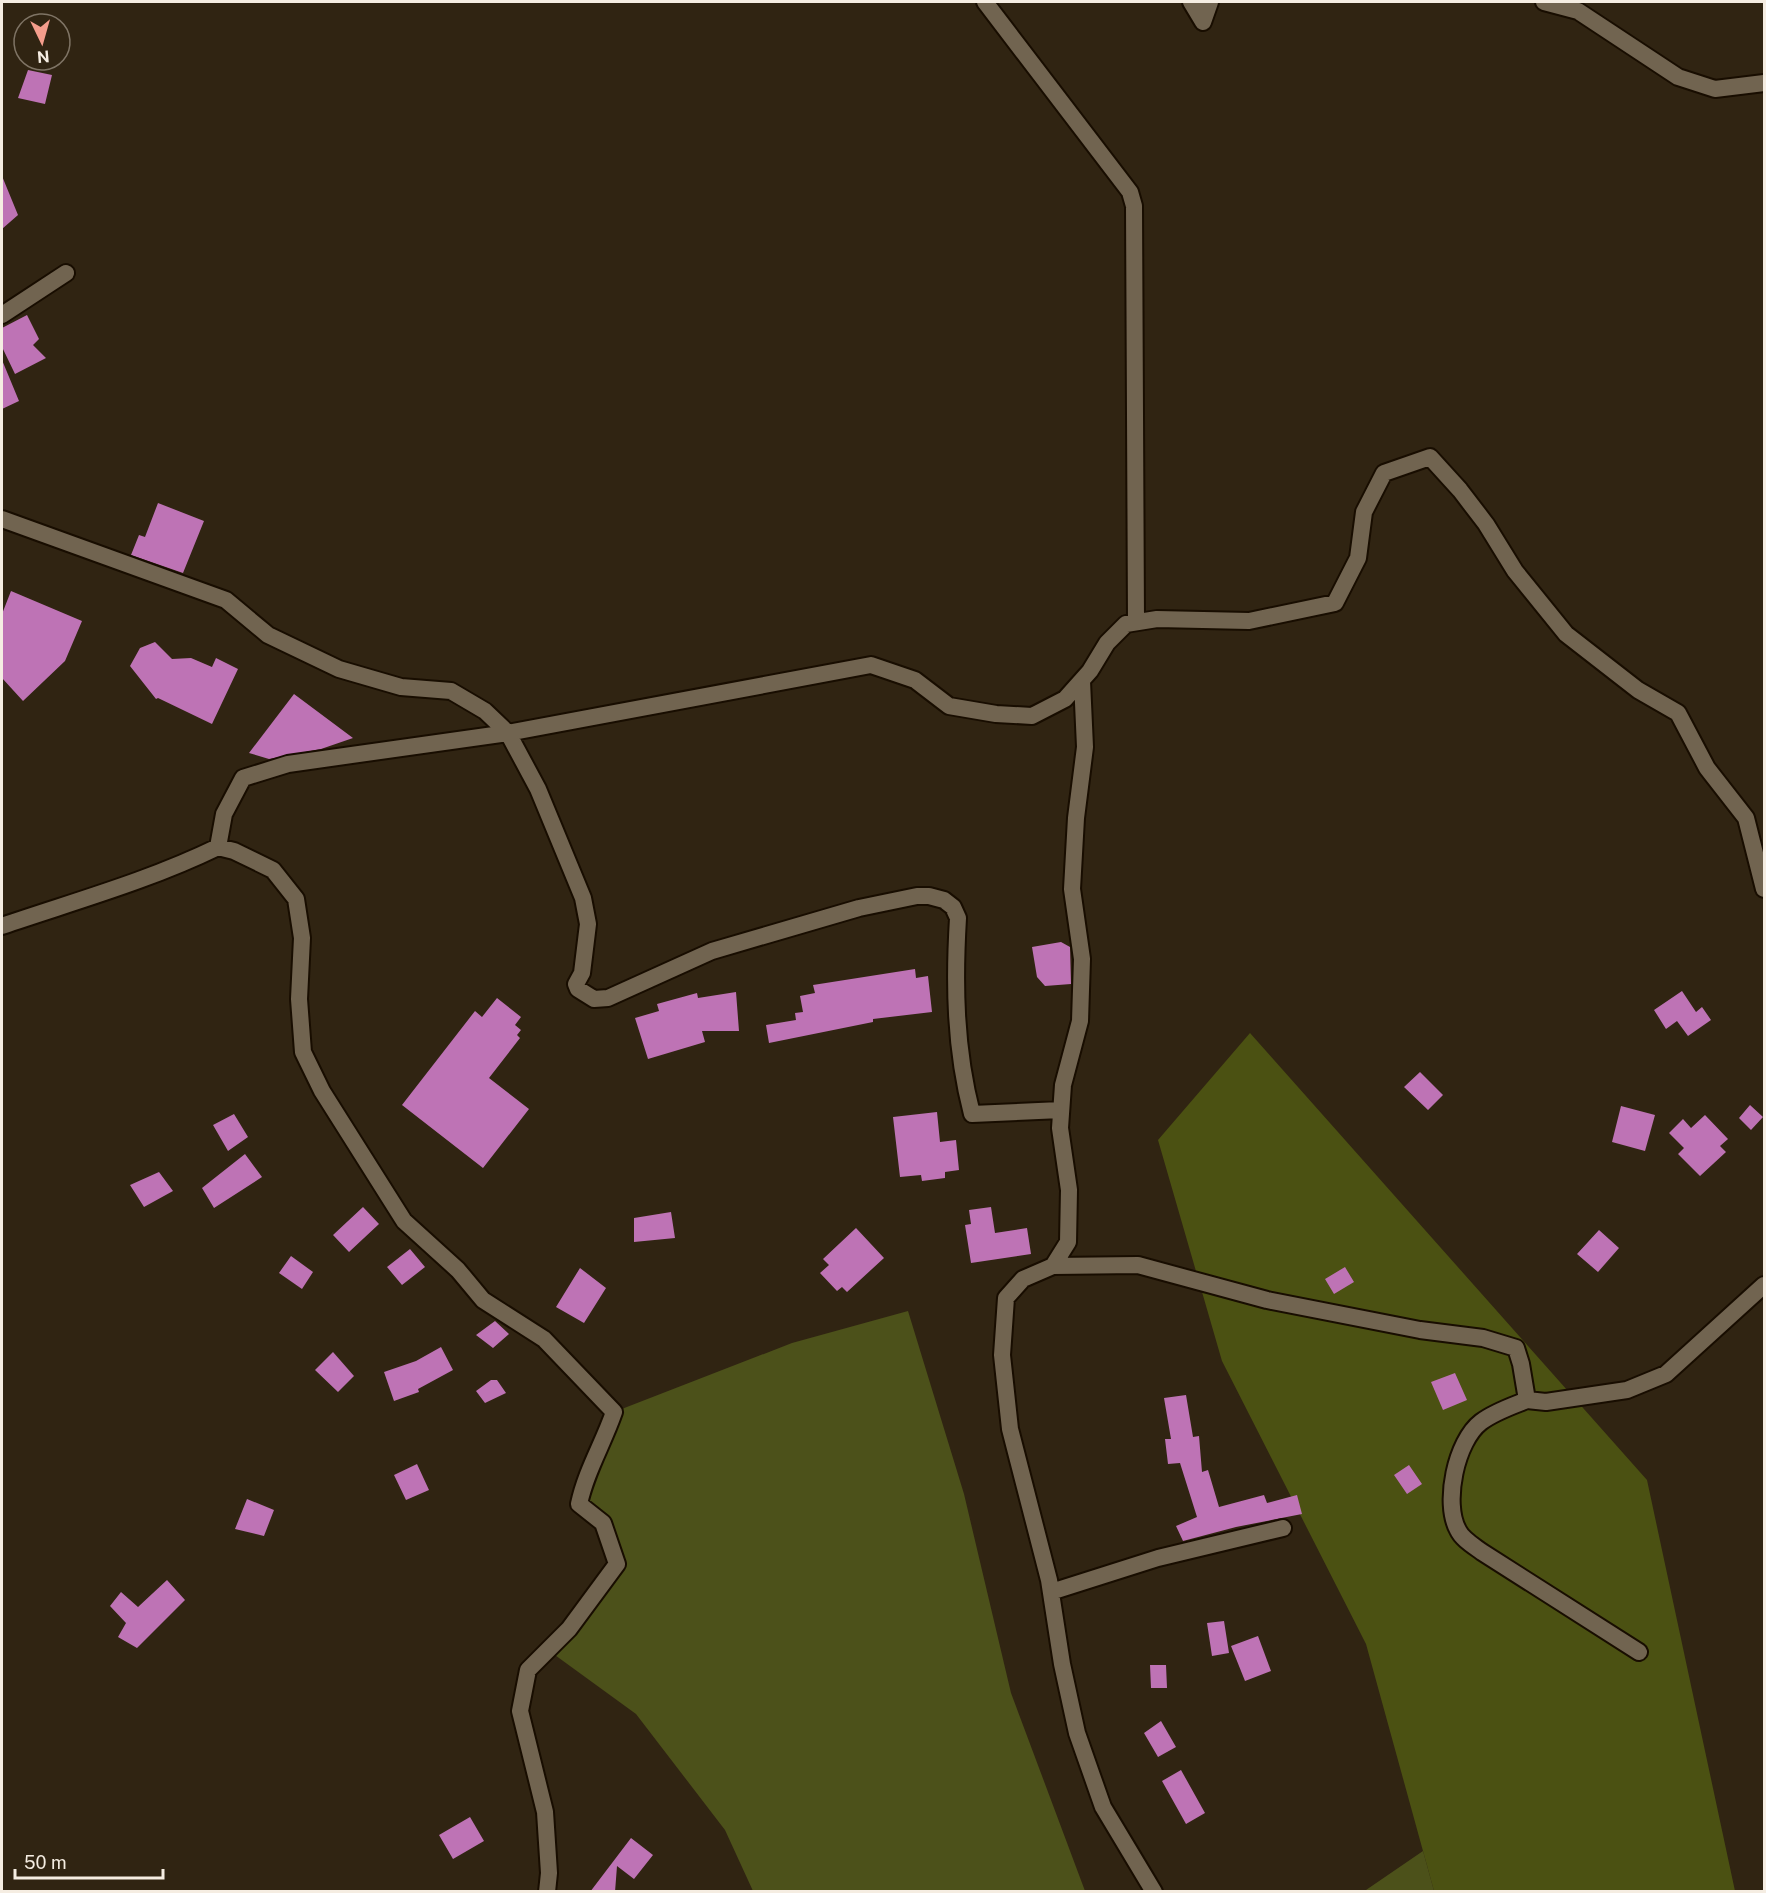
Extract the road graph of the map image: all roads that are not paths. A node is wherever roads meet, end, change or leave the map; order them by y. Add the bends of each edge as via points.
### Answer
1 (985, 2) edge
2 (1191, 2) edge
3 (1210, 2) edge
4 (1544, 2) edge
5 (1764, 83) edge
6 (66, 273) dead end
7 (2, 315) edge
8 (2, 519) edge
9 (1136, 622) junction
10 (1082, 681) junction
11 (508, 733) junction
12 (218, 847) junction
13 (1764, 889) edge
14 (2, 926) edge
15 (1061, 1110) junction
16 (1053, 1266) junction
17 (1764, 1286) edge
18 (1527, 1400) junction
19 (1283, 1528) dead end
20 (1051, 1592) junction
21 (1639, 1652) dead end
22 (547, 1892) edge
23 (1154, 1892) edge

1 - 9 street via 1126,187 1134,206
2 - 3 street via 1203,22
4 - 5 street via 1578,11 1678,77 1715,89
6 - 7 street
8 - 11 street via 226,600 268,636 339,669 401,687 451,692 485,711
9 - 10 street via 1126,624 1107,643
9 - 13 street via 1249,621 1335,603 1358,558 1364,512 1384,473 1430,457 1460,489 1515,571 1566,634 1638,690 1678,713 1707,768 1746,818
10 - 11 street via 1065,699 1032,716 996,714 949,706 915,680 871,665
10 - 15 street via 1085,747 1072,889 1082,959 1080,1021 1063,1085
11 - 12 street via 288,764 243,778 224,814
11 - 15 street via 538,789 583,897 588,924 578,989 594,999 608,998 712,951 859,908 930,896 953,907 958,918 957,1029 972,1114
12 - 14 street via 113,891
12 - 22 street via 273,870 296,899 302,938 299,999 303,1052 322,1091 404,1221 458,1270 483,1300 544,1339 614,1412 605,1440 584,1479 579,1504 603,1523 617,1564 569,1629 528,1671 520,1711 545,1812
15 - 16 street via 1069,1190 1068,1242
16 - 18 street via 1138,1265 1267,1300 1420,1330 1483,1338 1519,1352
16 - 20 street via 1023,1279 1006,1298 1002,1355 1010,1429
17 - 18 street via 1666,1374 1627,1390 1546,1402
18 - 21 street via 1481,1422 1469,1435 1451,1493 1454,1522 1459,1533 1482,1552
19 - 20 street via 1158,1558
20 - 23 street via 1077,1732 1103,1807

